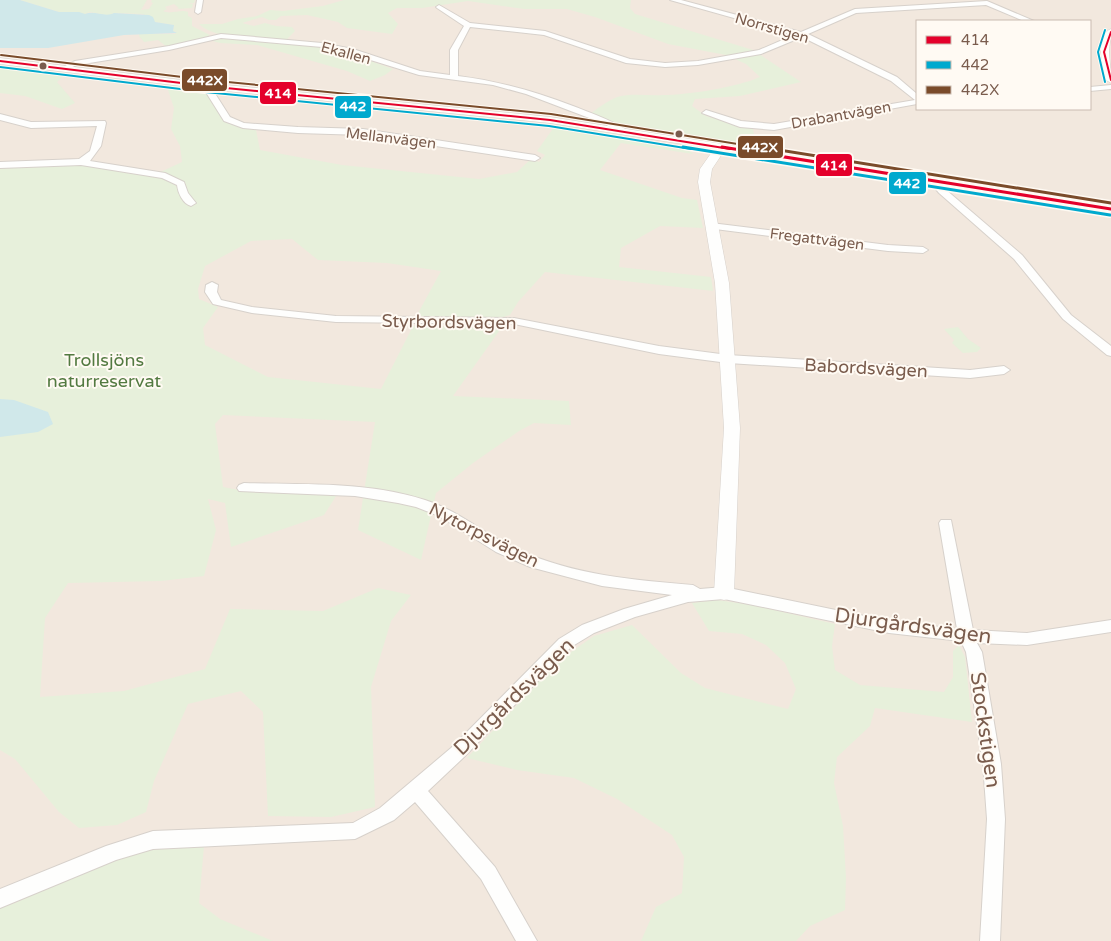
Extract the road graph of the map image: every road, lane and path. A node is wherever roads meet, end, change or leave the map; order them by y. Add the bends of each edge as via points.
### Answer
1 (200, 0) edge
2 (673, 0) edge
3 (979, 0) edge
4 (987, 4) junction
5 (439, 7) dead end
6 (198, 12) dead end
7 (1027, 20) edge
8 (468, 25) junction
9 (1111, 32) edge
10 (804, 35) junction
11 (0, 61) edge
12 (63, 69) junction
13 (454, 78) junction
14 (1111, 80) edge
15 (206, 86) junction
16 (1111, 88) edge
17 (1091, 89) edge
18 (916, 99) edge
19 (916, 100) edge
20 (706, 113) dead end
21 (0, 117) edge
22 (622, 131) junction
23 (721, 147) junction
24 (535, 158) dead end
25 (81, 162) junction
26 (0, 165) edge
27 (934, 181) junction
28 (191, 203) dead end
29 (1111, 209) edge
30 (711, 226) junction
31 (923, 250) dead end
32 (212, 284) dead end
33 (1111, 352) edge
34 (728, 359) junction
35 (1004, 370) dead end
36 (244, 488) dead end
37 (946, 523) dead end
38 (724, 593) junction
39 (1111, 626) edge
40 (966, 636) junction
41 (416, 790) junction
42 (0, 899) edge
43 (526, 941) edge
44 (990, 941) edge

1 - 6 street
2 - 10 street, Norrstigen
3 - 4 street
4 - 7 street
4 - 10 street via 855,11
5 - 8 street
8 - 10 street via 545,33 629,61 665,65 753,54
8 - 13 street via 454,50
9 - 14 street via 1104,52
10 - 18 street, Norrstigen via 894,79
11 - 12 street
12 - 13 street, Ekallen via 75,63 221,36 335,47 419,73
12 - 15 street
13 - 22 street, Ekallen via 529,92 608,122
15 - 22 street via 508,115
15 - 24 street, Mellanvägen via 227,119 243,125 363,132
16 - 17 street
19 - 20 street, Drabantvägen via 774,127 740,124
21 - 25 street via 31,125 102,124 94,153
22 - 23 street
23 - 27 street
23 - 30 street via 704,176
25 - 26 street
25 - 28 street via 171,178 182,184 183,193
27 - 29 street
27 - 33 street via 942,192 1018,257 1067,317
30 - 31 street, Fregattvägen
30 - 34 street via 722,283
32 - 34 street, Styrbordsvägen via 211,292 217,302 252,310 359,320 514,321 659,350
34 - 35 street, Babordsvägen via 970,374
34 - 38 street via 732,428
36 - 38 street, Nytorpsvägen via 389,495 441,511 512,554 564,572 625,586
37 - 40 street, Stockstigen
38 - 40 street, Djurgårdsvägen via 876,625
38 - 41 street, Djurgårdsvägen via 688,596 630,613 588,629 564,643
39 - 40 street, Djurgårdsvägen via 1028,639
40 - 44 street, Stockstigen via 974,652 992,764 996,818
41 - 42 street, Djurgårdsvägen via 387,814 355,831 152,840 113,852
41 - 43 street via 488,873

